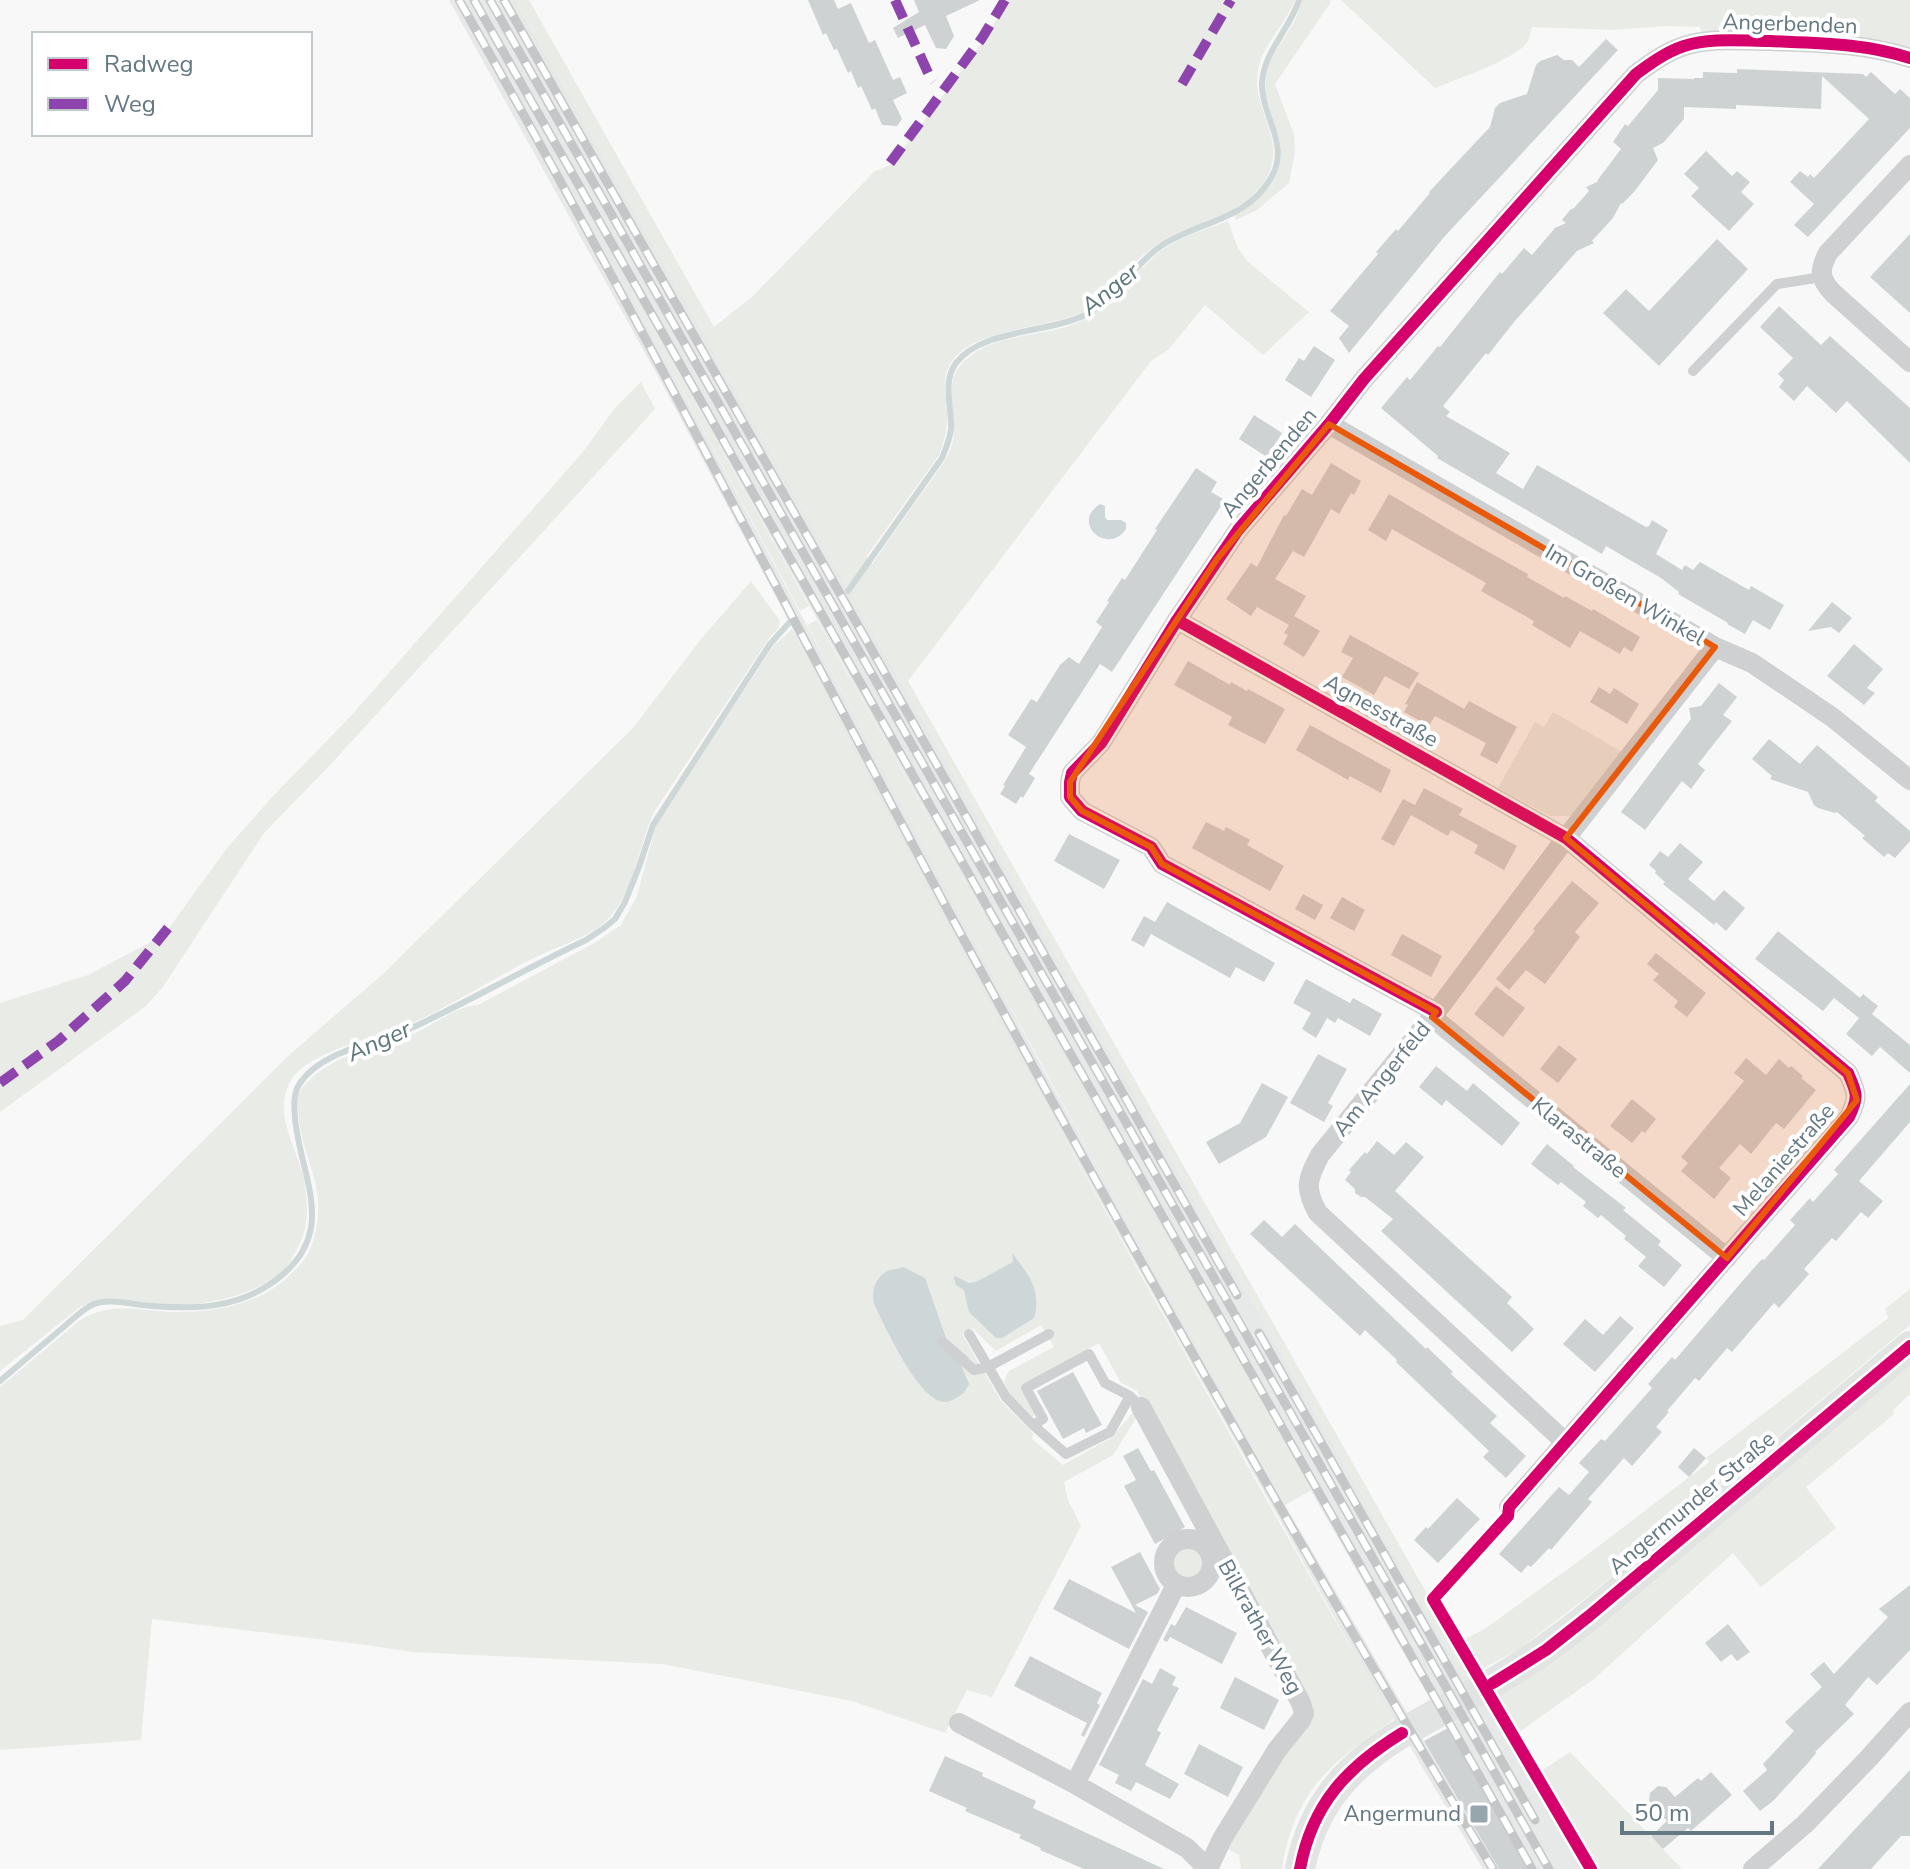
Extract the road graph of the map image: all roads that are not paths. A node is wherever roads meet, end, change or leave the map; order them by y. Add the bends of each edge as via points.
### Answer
1 (1910, 58) edge
2 (1910, 165) edge
3 (1822, 277) junction
4 (1910, 362) edge
5 (1693, 371) dead end
6 (1329, 424) junction
7 (1177, 620) junction
8 (1715, 647) junction
9 (1910, 780) edge
10 (1566, 838) junction
11 (1434, 1015) junction
12 (1727, 1258) junction
13 (969, 1334) dead end
14 (1049, 1334) dead end
15 (942, 1342) dead end
16 (1910, 1346) edge
17 (988, 1367) junction
18 (1136, 1402) junction
19 (1033, 1425) junction
20 (1565, 1442) junction
21 (1509, 1507) dead end
22 (1214, 1551) junction
23 (1176, 1585) junction
24 (1910, 1712) edge
25 (959, 1723) dead end
26 (1075, 1784) junction
27 (1208, 1869) edge
28 (1300, 1869) edge
29 (1753, 1869) edge

1 - 6 street, Angerbenden via 1844,44 1729,40 1684,46 1655,60 1620,91
2 - 3 street via 1828,253
3 - 4 street
3 - 5 lane via 1777,284
6 - 7 street, Angerbenden via 1238,530
6 - 8 street, Im Großen Winkel
7 - 10 street, Agnesstraße
7 - 11 street, Angerbenden via 1101,743 1072,773 1070,797 1082,811 1151,847 1162,864
8 - 9 street, Im Großen Winkel via 1752,663 1832,717
8 - 10 street, Am Angerfeld
10 - 11 street, Am Angerfeld
10 - 12 street, Melaniestraße via 1848,1073 1855,1088 1857,1100 1849,1117
11 - 12 street, Klarastraße
11 - 20 street, Am Angerfeld via 1320,1155 1310,1174 1308,1196 1318,1213
12 - 20 street, Melaniestraße
13 - 17 lane
14 - 17 lane
15 - 17 lane via 974,1370
16 - 28 main road, Angermunder Straße via 1546,1650 1363,1760 1321,1808
17 - 19 lane via 1006,1397
18 - 19 lane via 1110,1432 1066,1454
18 - 19 lane via 1105,1383 1089,1354 1026,1388 1043,1419
18 - 22 street, Bilkrather Weg
20 - 21 street, Melaniestraße
22 - 23 street, Bilkrather Weg via 1205,1581 1191,1588
22 - 23 street, Bilkrather Weg via 1193,1539 1171,1545 1164,1566
22 - 27 street, Bilkrather Weg via 1304,1713
23 - 26 street
24 - 29 street via 1805,1824
25 - 26 street, Bilkrather Weg
26 - 27 street, Bilkrather Weg via 1187,1848

